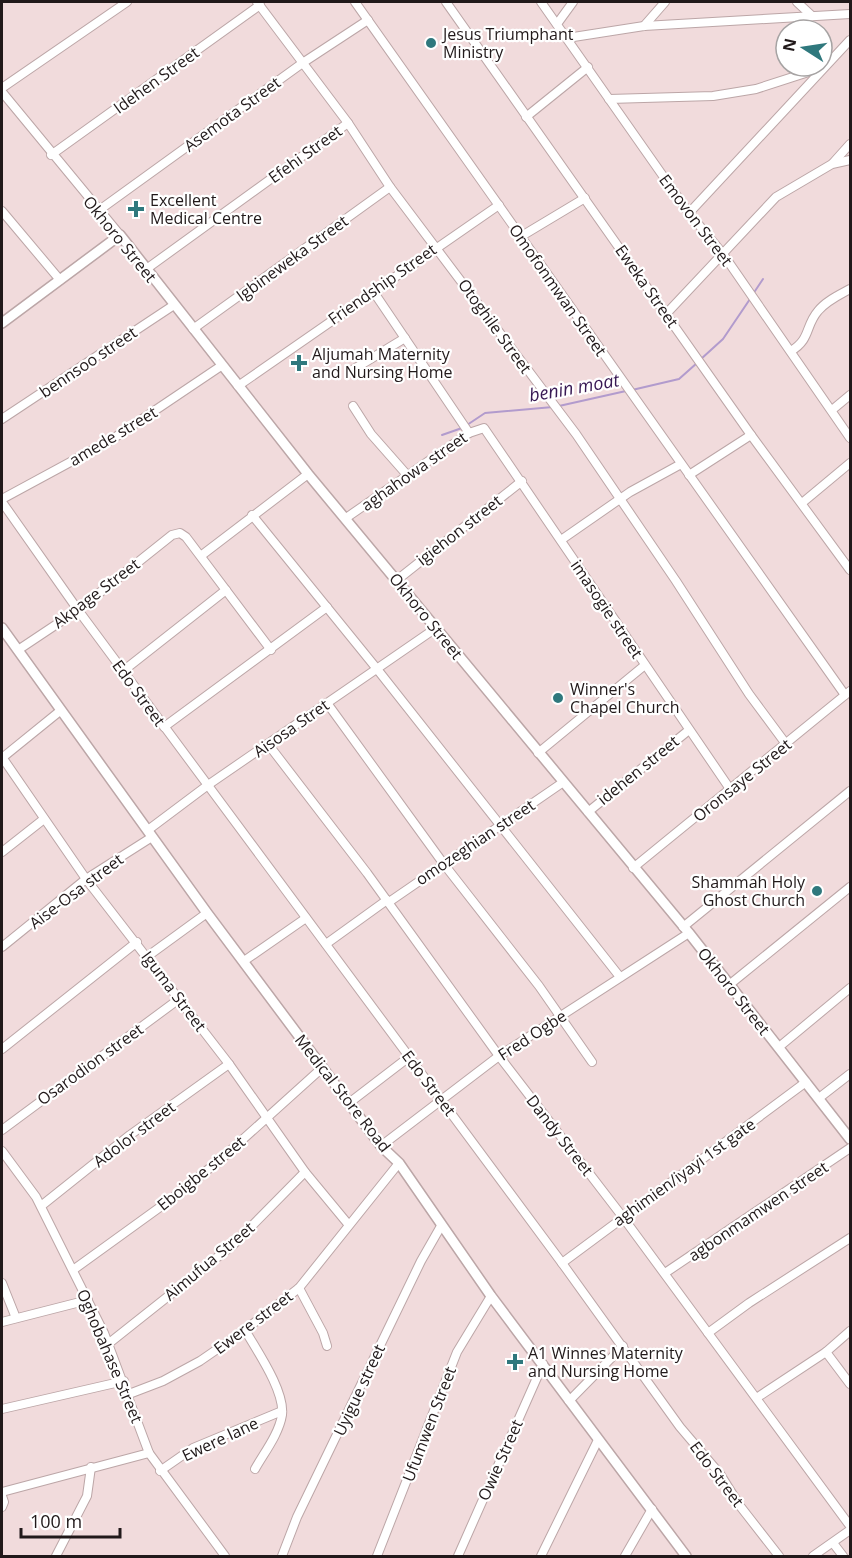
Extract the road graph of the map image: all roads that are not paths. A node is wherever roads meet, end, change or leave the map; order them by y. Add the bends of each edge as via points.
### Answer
1 (127, 2) edge
2 (355, 2) edge
3 (446, 2) edge
4 (541, 2) edge
5 (573, 2) edge
6 (665, 2) edge
7 (797, 2) edge
8 (258, 3) edge
9 (850, 14) edge
10 (812, 16) junction
11 (368, 20) junction
12 (557, 24) junction
13 (644, 26) junction
14 (567, 38) junction
15 (850, 40) edge
16 (834, 57) edge
17 (304, 62) junction
18 (588, 67) junction
19 (791, 78) edge
20 (814, 78) edge
21 (2, 90) edge
22 (609, 99) junction
23 (526, 117) junction
24 (348, 123) junction
25 (850, 144) edge
26 (51, 155) junction
27 (850, 160) edge
28 (832, 164) junction
29 (390, 187) junction
30 (585, 198) junction
31 (499, 206) junction
32 (98, 211) junction
33 (2, 212) edge
34 (689, 213) junction
35 (120, 236) junction
36 (520, 237) junction
37 (437, 246) junction
38 (723, 254) junction
39 (145, 270) junction
40 (60, 280) junction
41 (850, 289) edge
42 (373, 291) junction
43 (174, 305) junction
44 (666, 314) junction
45 (2, 323) edge
46 (193, 329) junction
47 (405, 338) junction
48 (791, 351) junction
49 (221, 366) junction
50 (354, 369) dead end
51 (238, 386) junction
52 (850, 395) edge
53 (353, 406) dead end
54 (832, 410) junction
55 (2, 419) edge
56 (484, 428) joint
57 (469, 433) junction
58 (751, 435) junction
59 (850, 438) edge
60 (850, 463) edge
61 (681, 464) junction
62 (308, 474) junction
63 (688, 475) junction
64 (408, 476) junction
65 (522, 481) junction
66 (2, 500) edge
67 (619, 500) junction
68 (802, 503) junction
69 (252, 515) junction
70 (346, 518) junction
71 (561, 540) junction
72 (202, 555) junction
73 (850, 570) edge
74 (397, 580) junction
75 (226, 590) junction
76 (327, 607) junction
77 (78, 610) junction
78 (2, 628) edge
79 (436, 628) junction
80 (18, 650) junction
81 (271, 650) junction
82 (645, 665) junction
83 (377, 669) junction
84 (123, 670) junction
85 (848, 693) edge
86 (327, 703) junction
87 (60, 711) junction
88 (164, 727) junction
89 (689, 730) junction
90 (268, 744) junction
91 (786, 744) junction
92 (538, 753) junction
93 (2, 758) edge
94 (562, 783) junction
95 (208, 785) junction
96 (730, 789) junction
97 (850, 791) edge
98 (588, 812) junction
99 (44, 819) junction
100 (499, 825) junction
101 (150, 834) junction
102 (2, 852) edge
103 (443, 863) junction
104 (633, 868) junction
105 (86, 879) junction
106 (850, 887) edge
107 (388, 901) junction
108 (207, 913) junction
109 (306, 918) junction
110 (686, 930) junction
111 (137, 942) junction
112 (326, 944) junction
113 (2, 947) edge
114 (148, 956) junction
115 (244, 961) junction
116 (620, 977) junction
117 (729, 985) junction
118 (850, 988) edge
119 (179, 999) junction
120 (560, 1018) junction
121 (779, 1047) junction
122 (2, 1049) edge
123 (499, 1056) junction
124 (410, 1057) junction
125 (592, 1062) dead end
126 (229, 1064) junction
127 (322, 1068) junction
128 (850, 1074) edge
129 (806, 1082) junction
130 (819, 1098) junction
131 (442, 1100) junction
132 (349, 1103) junction
133 (268, 1117) junction
134 (2, 1130) edge
135 (850, 1139) edge
136 (381, 1146) junction
137 (850, 1148) edge
138 (2, 1151) edge
139 (399, 1163) junction
140 (305, 1172) junction
141 (41, 1206) junction
142 (622, 1216) junction
143 (348, 1224) junction
144 (441, 1226) junction
145 (850, 1238) edge
146 (562, 1263) junction
147 (72, 1270) junction
148 (665, 1273) junction
149 (2, 1283) edge
150 (299, 1288) junction
151 (491, 1296) junction
152 (88, 1300) junction
153 (16, 1318) junction
154 (2, 1322) edge
155 (245, 1330) junction
156 (850, 1331) edge
157 (708, 1333) junction
158 (108, 1344) junction
159 (327, 1346) dead end
160 (623, 1346) junction
161 (826, 1352) junction
162 (543, 1364) junction
163 (124, 1381) junction
164 (850, 1384) edge
165 (129, 1394) junction
166 (758, 1397) junction
167 (569, 1401) junction
168 (2, 1409) edge
169 (282, 1411) junction
170 (598, 1440) junction
171 (149, 1453) junction
172 (91, 1467) junction
173 (255, 1469) dead end
174 (160, 1471) junction
175 (2, 1494) edge
176 (2, 1507) edge
177 (652, 1509) junction
178 (850, 1528) edge
179 (833, 1544) junction
180 (221, 1555) edge
181 (56, 1557) edge
182 (282, 1557) edge
183 (377, 1557) edge
184 (458, 1557) edge
185 (541, 1557) edge
186 (625, 1557) edge
187 (686, 1557) edge
188 (779, 1557) edge
189 (813, 1557) edge
190 (843, 1557) edge

1 - 21 street
2 - 11 street, Omofonmwan Street
3 - 23 street, Eweka Street
4 - 12 street, Emovon Street
5 - 12 street
6 - 13 street
7 - 10 street
8 - 17 street, Otoghile Street
8 - 26 street, Idehen Street
9 - 10 street
10 - 13 street
11 - 17 street, Asemota Street
11 - 31 street, Omofonmwan Street
12 - 14 street, Emovon Street
13 - 14 street
14 - 18 street, Emovon Street
15 - 16 street
17 - 24 street, Otoghile Street
17 - 32 street, Asemota Street
18 - 22 street, Emovon Street
18 - 23 street
19 - 22 street via 712,96
20 - 34 street
21 - 26 street, Okhoro Street
22 - 34 street, Emovon Street
23 - 30 street, Eweka Street
24 - 29 street, Otoghile Street
24 - 39 street, Efehi Street
25 - 28 street
26 - 32 street, Okhoro Street
27 - 28 street
28 - 38 street via 776,197
29 - 37 street, Otoghile Street
29 - 46 street, Igbineweka Street
30 - 36 street
30 - 44 street, Eweka Street
31 - 36 street, Omofonmwan Street
31 - 37 street, Friendship Street
32 - 35 street, Okhoro Street
33 - 40 street
34 - 38 street, Emovon Street
35 - 39 street, Okhoro Street
35 - 40 street
36 - 61 street, Omofonmwan Street
37 - 42 street, Friendship Street
37 - 67 street, Otoghile Street via 576,434
38 - 44 street
38 - 48 street, Emovon Street
39 - 43 street, Okhoro Street
40 - 45 street
41 - 48 street via 818,311 807,337
42 - 47 street
42 - 51 street, Friendship Street
43 - 46 street, Okhoro Street
43 - 55 street, bennsoo street
44 - 58 street, Eweka Street
46 - 49 street, Okhoro Street
47 - 50 street
47 - 57 street
48 - 54 street, Emovon Street
49 - 51 street, Okhoro Street
49 - 66 street, amede street via 111,440
51 - 62 street, Okhoro Street
52 - 54 street
53 - 64 street via 371,434
54 - 59 street, Emovon Street
56 - 57 street, aghahowa street
56 - 65 street, imasogie street
57 - 64 street, aghahowa street
58 - 63 street
58 - 68 street, Eweka Street
60 - 68 street
61 - 63 street, Omofonmwan Street
61 - 67 street
62 - 69 street
62 - 70 street, Okhoro Street
63 - 85 street, Omofonmwan Street
64 - 70 street, aghahowa street
65 - 71 street, imasogie street
65 - 74 street, igiehon street
66 - 77 street, Edo Street
67 - 71 street
67 - 91 street, Otoghile Street
68 - 73 street, Eweka Street
69 - 72 street
69 - 76 street
70 - 74 street, Okhoro Street
71 - 82 street, imasogie street
72 - 75 street
72 - 77 street, Akpage Street via 186,537 180,533 172,535
74 - 79 street, Okhoro Street
75 - 81 street
75 - 84 street
76 - 81 street
76 - 83 street
77 - 80 street, Akpage Street
77 - 84 street, Edo Street
78 - 80 street, Medical Store Road
79 - 83 street, Aisosa Stret
79 - 92 street, Okhoro Street
80 - 87 street, Medical Store Road
81 - 88 street
82 - 89 street, imasogie street
82 - 92 street
83 - 86 street, Aisosa Stret
83 - 100 street
84 - 88 street, Edo Street
85 - 91 street, Oronsaye Street
86 - 90 street, Aisosa Stret
86 - 103 street
87 - 93 street
87 - 101 street, Medical Store Road
88 - 95 street, Edo Street
89 - 96 street, imasogie street
89 - 98 street, idehen street
90 - 95 street, Aisosa Stret
90 - 107 street, Dandy Street
91 - 96 street, Oronsaye Street
92 - 94 street, Okhoro Street
93 - 99 street, Iguma Street
94 - 98 street, Okhoro Street
94 - 100 street, omozeghian street
95 - 101 street, Aisosa Stret
95 - 109 street, Edo Street
96 - 104 street, Oronsaye Street
97 - 110 street, Fred Ogbe
98 - 104 street, Okhoro Street
99 - 102 street
99 - 105 street, Iguma Street
100 - 103 street, omozeghian street
100 - 116 street
101 - 105 street, Aise-Osa street
101 - 108 street, Medical Store Road
103 - 107 street, omozeghian street
103 - 120 street
104 - 110 street, Okhoro Street
105 - 111 street, Iguma Street
105 - 113 street, Aise-Osa street
106 - 117 street
107 - 112 street, omozeghian street
107 - 123 street, Dandy Street
108 - 114 street
108 - 115 street, Medical Store Road
109 - 112 street, Edo Street
109 - 115 street
110 - 116 street, Fred Ogbe
110 - 117 street, Okhoro Street
111 - 114 street, Iguma Street
111 - 122 street
112 - 124 street, Edo Street
114 - 119 street, Iguma Street
115 - 127 street, Medical Store Road
116 - 120 street, Fred Ogbe
117 - 121 street, Okhoro Street
118 - 121 street
119 - 126 street, Iguma Street
119 - 134 street, Osarodion street
120 - 123 street, Fred Ogbe
120 - 125 street
121 - 129 street, Okhoro Street
123 - 131 street, Fred Ogbe
123 - 142 street, Dandy Street
124 - 131 street, Edo Street
124 - 132 street
126 - 133 street, Iguma Street
126 - 141 street, Adolor street via 130,1135
127 - 132 street, Medical Store Road
127 - 133 street, Eboigbe street
128 - 130 street
129 - 130 street, Okhoro Street
129 - 142 street, aghimien/iyayi 1st gate
130 - 135 street, Okhoro Street
131 - 136 street, Fred Ogbe
131 - 146 street, Edo Street
132 - 136 street, Medical Store Road
133 - 140 street, Iguma Street
133 - 147 street, Eboigbe street via 174,1197
136 - 139 street, Medical Store Road
137 - 148 street, agbonmamwen street
138 - 141 street, Oghobahase Street
139 - 143 street, Ewere street
139 - 144 street, Medical Store Road
140 - 143 street, Iguma Street
140 - 158 street, Aimufua Street via 234,1244
141 - 147 street, Oghobahase Street
142 - 146 street, aghimien/iyayi 1st gate
142 - 148 street, Dandy Street
143 - 150 street, Ewere street
144 - 151 street, Medical Store Road
144 - 182 street, Uyigue street via 297,1517
145 - 157 street
146 - 160 street, Edo Street
147 - 152 street, Oghobahase Street
148 - 157 street, Dandy Street
149 - 153 street
150 - 155 street, Ewere street
150 - 159 street
151 - 162 street, Medical Store Road
151 - 183 street, Ufumwen Street via 457,1352
152 - 153 street
152 - 158 street, Oghobahase Street
153 - 154 street
155 - 165 street, Ewere street via 182,1371
155 - 169 street via 275,1384
156 - 161 street
157 - 166 street, Dandy Street
158 - 163 street, Oghobahase Street
160 - 167 street
160 - 188 street, Edo Street
161 - 164 street
161 - 166 street
162 - 167 street, Medical Store Road
162 - 184 street, Owie Street
163 - 165 street, Oghobahase Street
163 - 168 street
165 - 171 street, Oghobahase Street
166 - 178 street, Dandy Street
167 - 170 street, Medical Store Road
169 - 173 street, Ewere lane via 272,1440
169 - 174 street, Ewere lane via 193,1448
170 - 177 street, Medical Store Road
170 - 185 street
171 - 172 street
171 - 174 street, Oghobahase Street
172 - 175 street
172 - 181 street via 87,1496
174 - 180 street, Oghobahase Street
175 - 176 street
177 - 186 street
177 - 187 street, Medical Store Road
178 - 179 street
179 - 189 street
179 - 190 street

